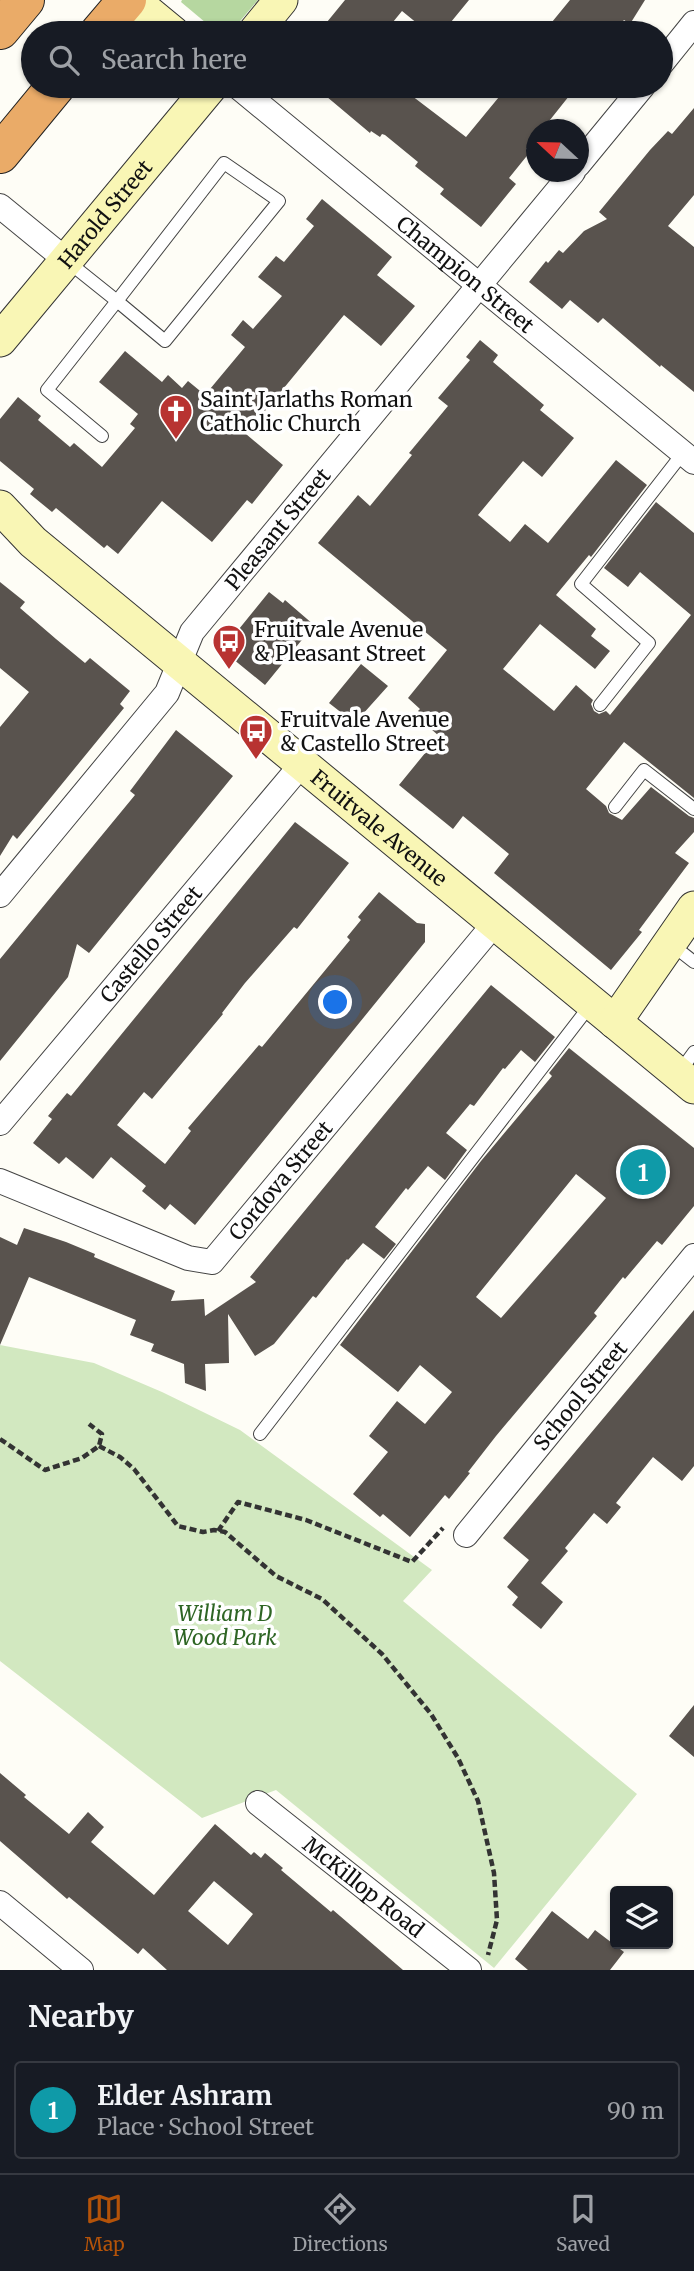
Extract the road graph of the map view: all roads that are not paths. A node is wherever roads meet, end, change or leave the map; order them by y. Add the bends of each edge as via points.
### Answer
1 (25, 0) edge
2 (127, 0) edge
3 (133, 0) edge
4 (282, 0) edge
5 (109, 21) edge
6 (158, 21) edge
7 (264, 21) edge
8 (694, 23) edge
9 (0, 30) edge
10 (673, 49) edge
11 (46, 98) edge
12 (201, 98) edge
13 (252, 98) edge
14 (633, 98) edge
15 (589, 153) edge
16 (0, 154) edge
17 (565, 182) edge
18 (0, 206) edge
19 (66, 260) junction
20 (480, 285) junction
21 (117, 301) junction
22 (0, 340) edge
23 (102, 436) dead end
24 (689, 458) edge
25 (0, 507) edge
26 (0, 536) edge
27 (33, 542) junction
28 (179, 662) junction
29 (600, 705) dead end
30 (302, 764) junction
31 (615, 807) dead end
32 (694, 809) edge
33 (0, 895) edge
34 (694, 908) edge
35 (495, 923) junction
36 (682, 953) edge
37 (604, 1013) junction
38 (689, 1071) edge
39 (0, 1123) edge
40 (0, 1181) edge
41 (694, 1256) edge
42 (260, 1434) dead end
43 (466, 1535) road end
44 (258, 1803) dead end
45 (0, 1903) edge
46 (476, 1966) edge
47 (81, 1970) edge

1 - 9 highway
2 - 5 highway
3 - 6 main road
4 - 7 main road
8 - 10 street
11 - 16 highway
12 - 19 main road, Harold Street
13 - 20 street, Champion Street
14 - 15 street
17 - 20 street, Pleasant Street
18 - 19 street
19 - 21 lane
19 - 22 main road, Harold Street
20 - 24 street, Champion Street
20 - 28 street, Pleasant Street via 199,622
21 - 21 lane via 165,341 279,201 224,163
21 - 23 lane via 47,390
24 - 29 lane via 581,584 649,643
25 - 27 main road, Fruitvale Avenue
26 - 27 main road, Fruitvale Avenue
27 - 28 main road, Fruitvale Avenue
28 - 30 main road, Fruitvale Avenue
28 - 33 street, Pleasant Street via 167,693
30 - 35 main road, Fruitvale Avenue
30 - 39 street, Castello Street
31 - 32 lane via 644,770
34 - 36 main road
35 - 37 main road, Fruitvale Avenue
35 - 40 street, Cordova Street via 212,1262 188,1258
36 - 37 main road
37 - 38 main road, Fruitvale Avenue
37 - 42 lane
41 - 43 street, School Street
44 - 46 street, McKillop Road
45 - 47 street

